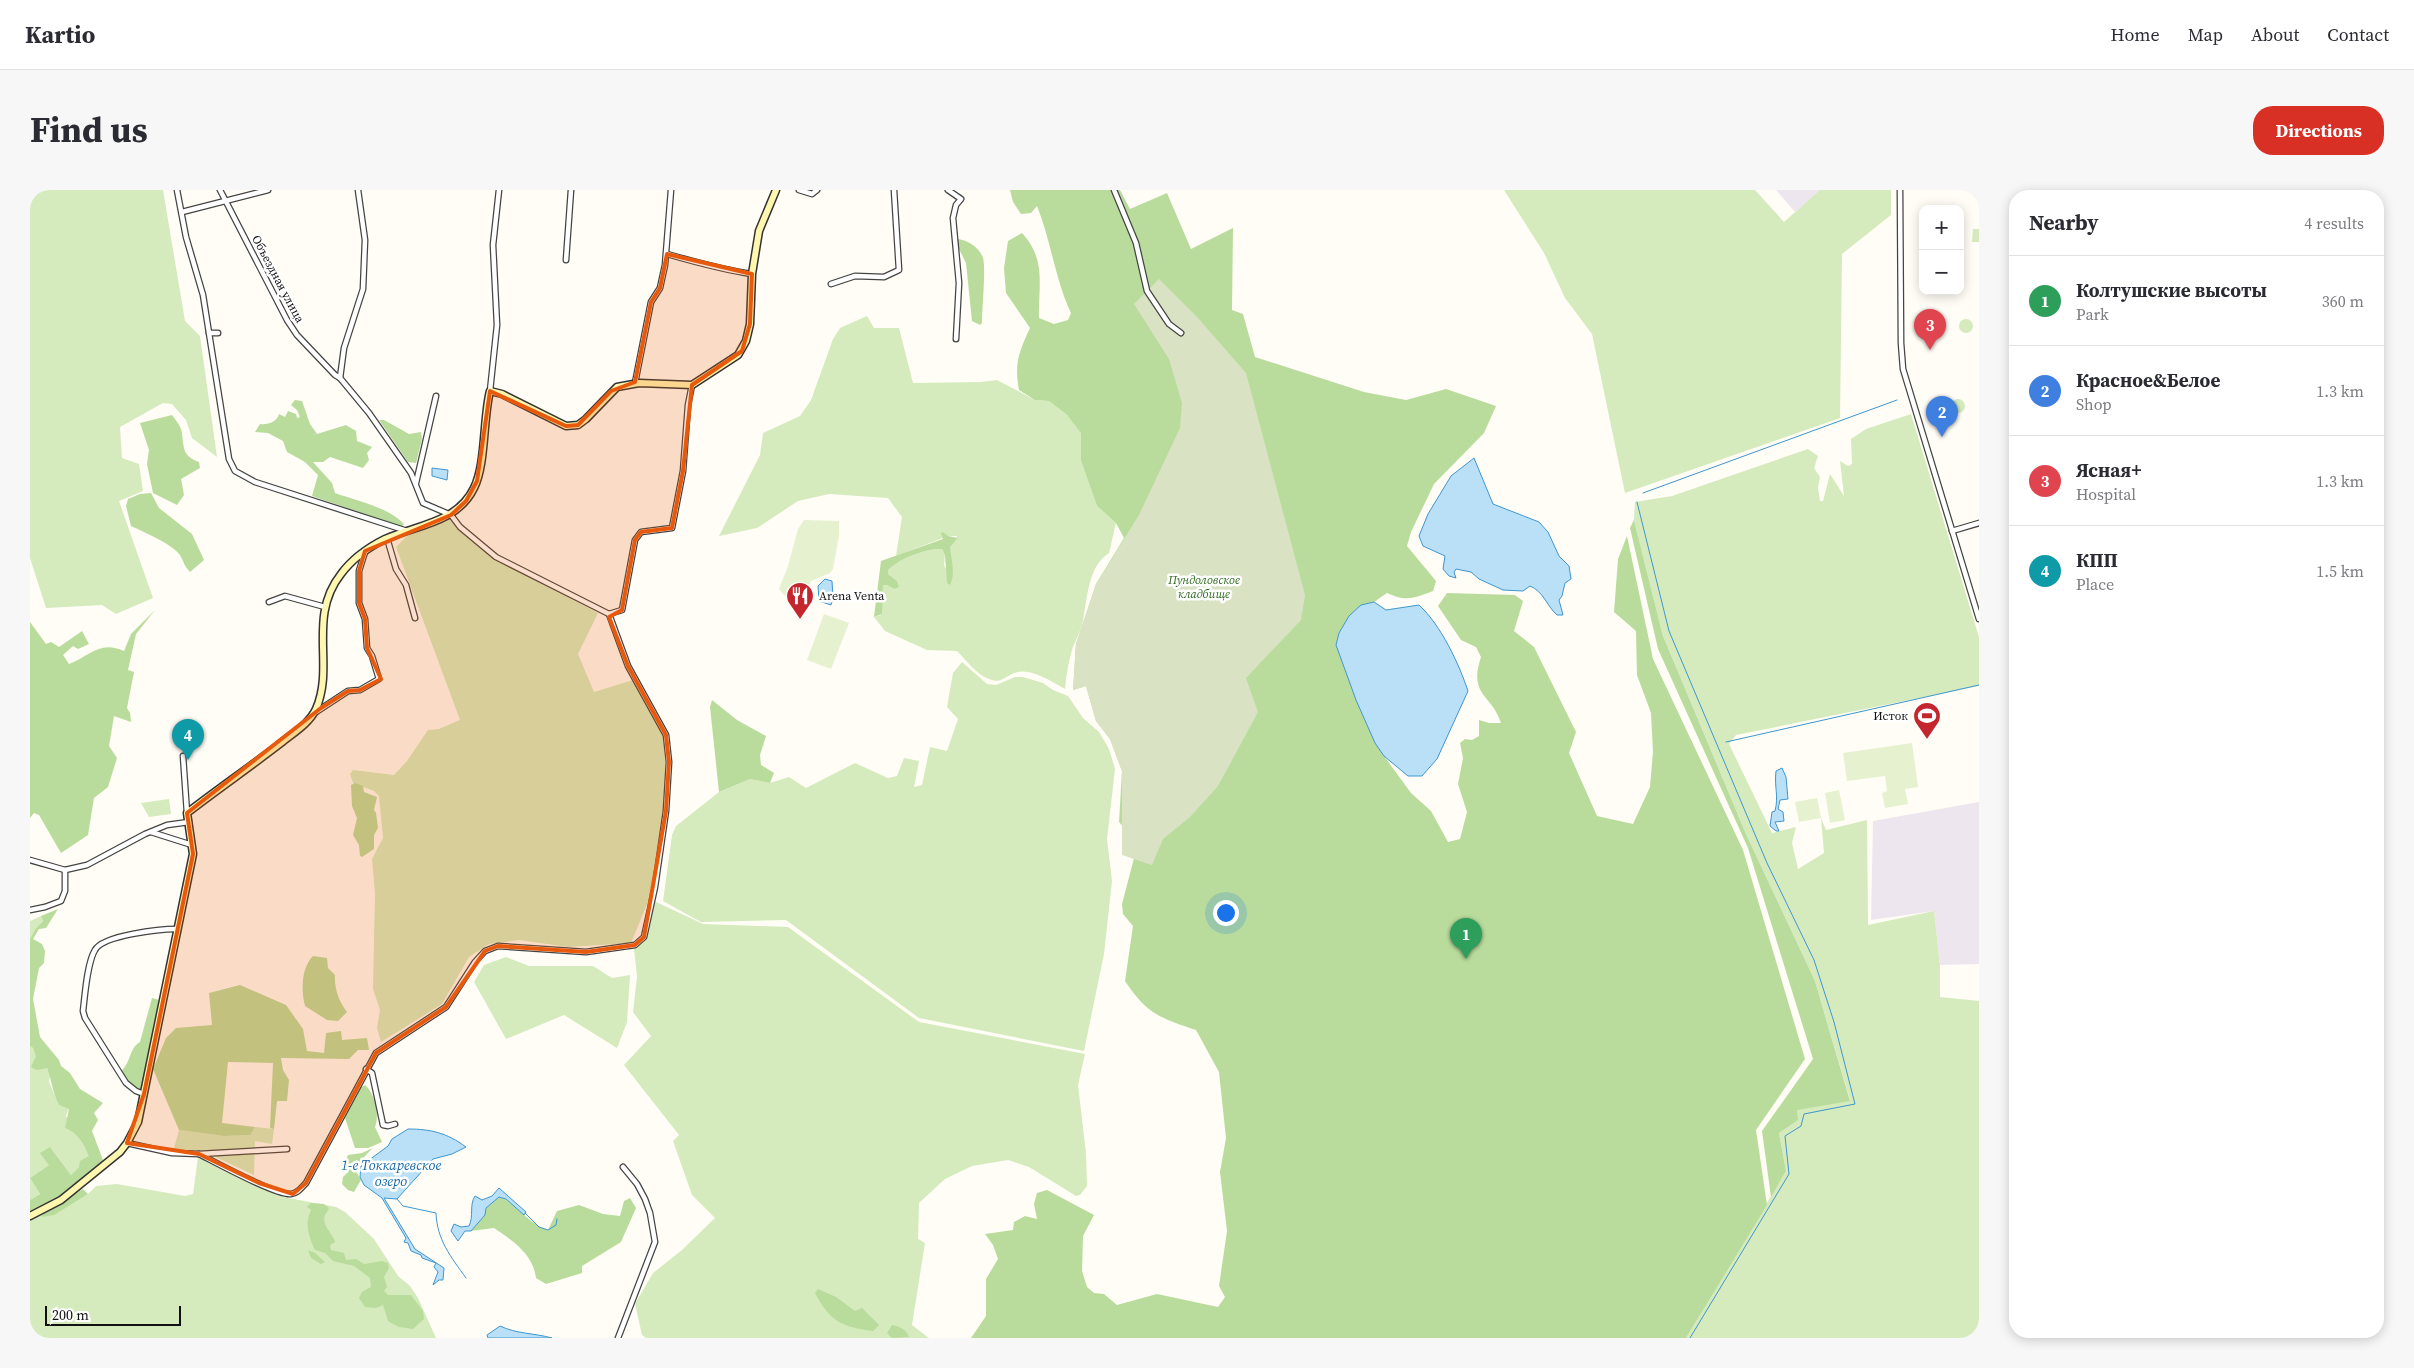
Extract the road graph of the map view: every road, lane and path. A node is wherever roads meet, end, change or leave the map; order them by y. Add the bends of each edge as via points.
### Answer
1 (177, 190) edge
2 (220, 190) edge
3 (268, 190) edge
4 (358, 190) edge
5 (499, 190) edge
6 (571, 190) edge
7 (671, 190) edge
8 (776, 190) edge
9 (799, 190) edge
10 (817, 190) edge
11 (894, 190) edge
12 (948, 190) edge
13 (1114, 190) edge
14 (1900, 190) edge
15 (225, 199) junction
16 (182, 212) junction
17 (667, 254) junction
18 (566, 260) dead end
19 (752, 274) junction
20 (831, 284) dead end
21 (209, 333) junction
22 (218, 333) dead end
23 (1181, 333) dead end
24 (956, 339) dead end
25 (340, 378) junction
26 (635, 383) junction
27 (692, 385) junction
28 (490, 391) junction
29 (436, 396) dead end
30 (415, 484) junction
31 (451, 515) junction
32 (1979, 523) edge
33 (408, 532) junction
34 (1952, 532) junction
35 (387, 538) junction
36 (365, 551) junction
37 (268, 602) dead end
38 (325, 607) junction
39 (609, 614) junction
40 (415, 618) dead end
41 (1979, 618) edge
42 (312, 717) junction
43 (183, 756) dead end
44 (187, 813) junction
45 (189, 822) junction
46 (150, 832) junction
47 (193, 845) junction
48 (30, 860) edge
49 (64, 870) junction
50 (30, 910) edge
51 (177, 930) junction
52 (366, 1069) junction
53 (144, 1094) junction
54 (395, 1124) dead end
55 (127, 1143) junction
56 (287, 1149) dead end
57 (199, 1154) junction
58 (622, 1167) dead end
59 (30, 1216) edge
60 (618, 1338) edge

1 - 16 street
2 - 15 street, Объездная улица
3 - 15 street
4 - 25 street via 365,240 363,289 344,348
5 - 28 street via 493,245 497,325
6 - 18 street
7 - 17 street
8 - 19 street via 759,231
9 - 10 street via 812,194
11 - 20 street via 899,270 884,277 855,276
12 - 24 street via 961,199 953,218 959,283
13 - 23 street via 1136,242 1147,291 1169,324
14 - 34 street via 1903,369
15 - 16 street
15 - 25 street, Объездная улица via 287,320 311,351
16 - 21 street
17 - 19 street via 722,270
17 - 26 street via 660,288 652,302
19 - 27 street via 750,324 742,351
21 - 22 street
21 - 33 street via 229,459 235,471 255,482
25 - 30 street, Объездная улица via 369,413 411,473
26 - 27 street
26 - 28 street via 617,387 586,419 571,427
27 - 39 street via 683,471 672,528 642,532 635,540 622,610
28 - 31 street via 477,481 466,501
29 - 30 street
30 - 31 street, Объездная улица via 423,503
31 - 33 street
31 - 39 street via 460,528 496,557
32 - 34 street
33 - 35 street
34 - 41 street
35 - 36 street
35 - 40 street
36 - 38 street via 342,572
36 - 42 street via 359,571 359,603 366,619 367,648 379,679 360,690 348,691
37 - 38 street via 285,596
38 - 42 street via 322,685
39 - 52 street via 628,666 666,735 669,762 666,810 644,937 635,945 586,952 498,946 485,951 446,1007 381,1048
42 - 44 street
43 - 44 street
44 - 45 street
45 - 46 street via 167,825
45 - 47 street
46 - 47 street
46 - 49 street via 87,865
47 - 51 street
48 - 49 street
49 - 50 street via 65,891 60,900
51 - 53 street
51 - 53 street via 151,931 102,943 92,959 83,1011 85,1018 126,1083
52 - 54 street via 372,1072 383,1125
52 - 57 street via 299,1191 286,1194
53 - 55 street via 138,1122
55 - 57 street via 172,1153
55 - 59 street via 72,1192 51,1207
56 - 57 street
58 - 60 street via 645,1199 655,1242

